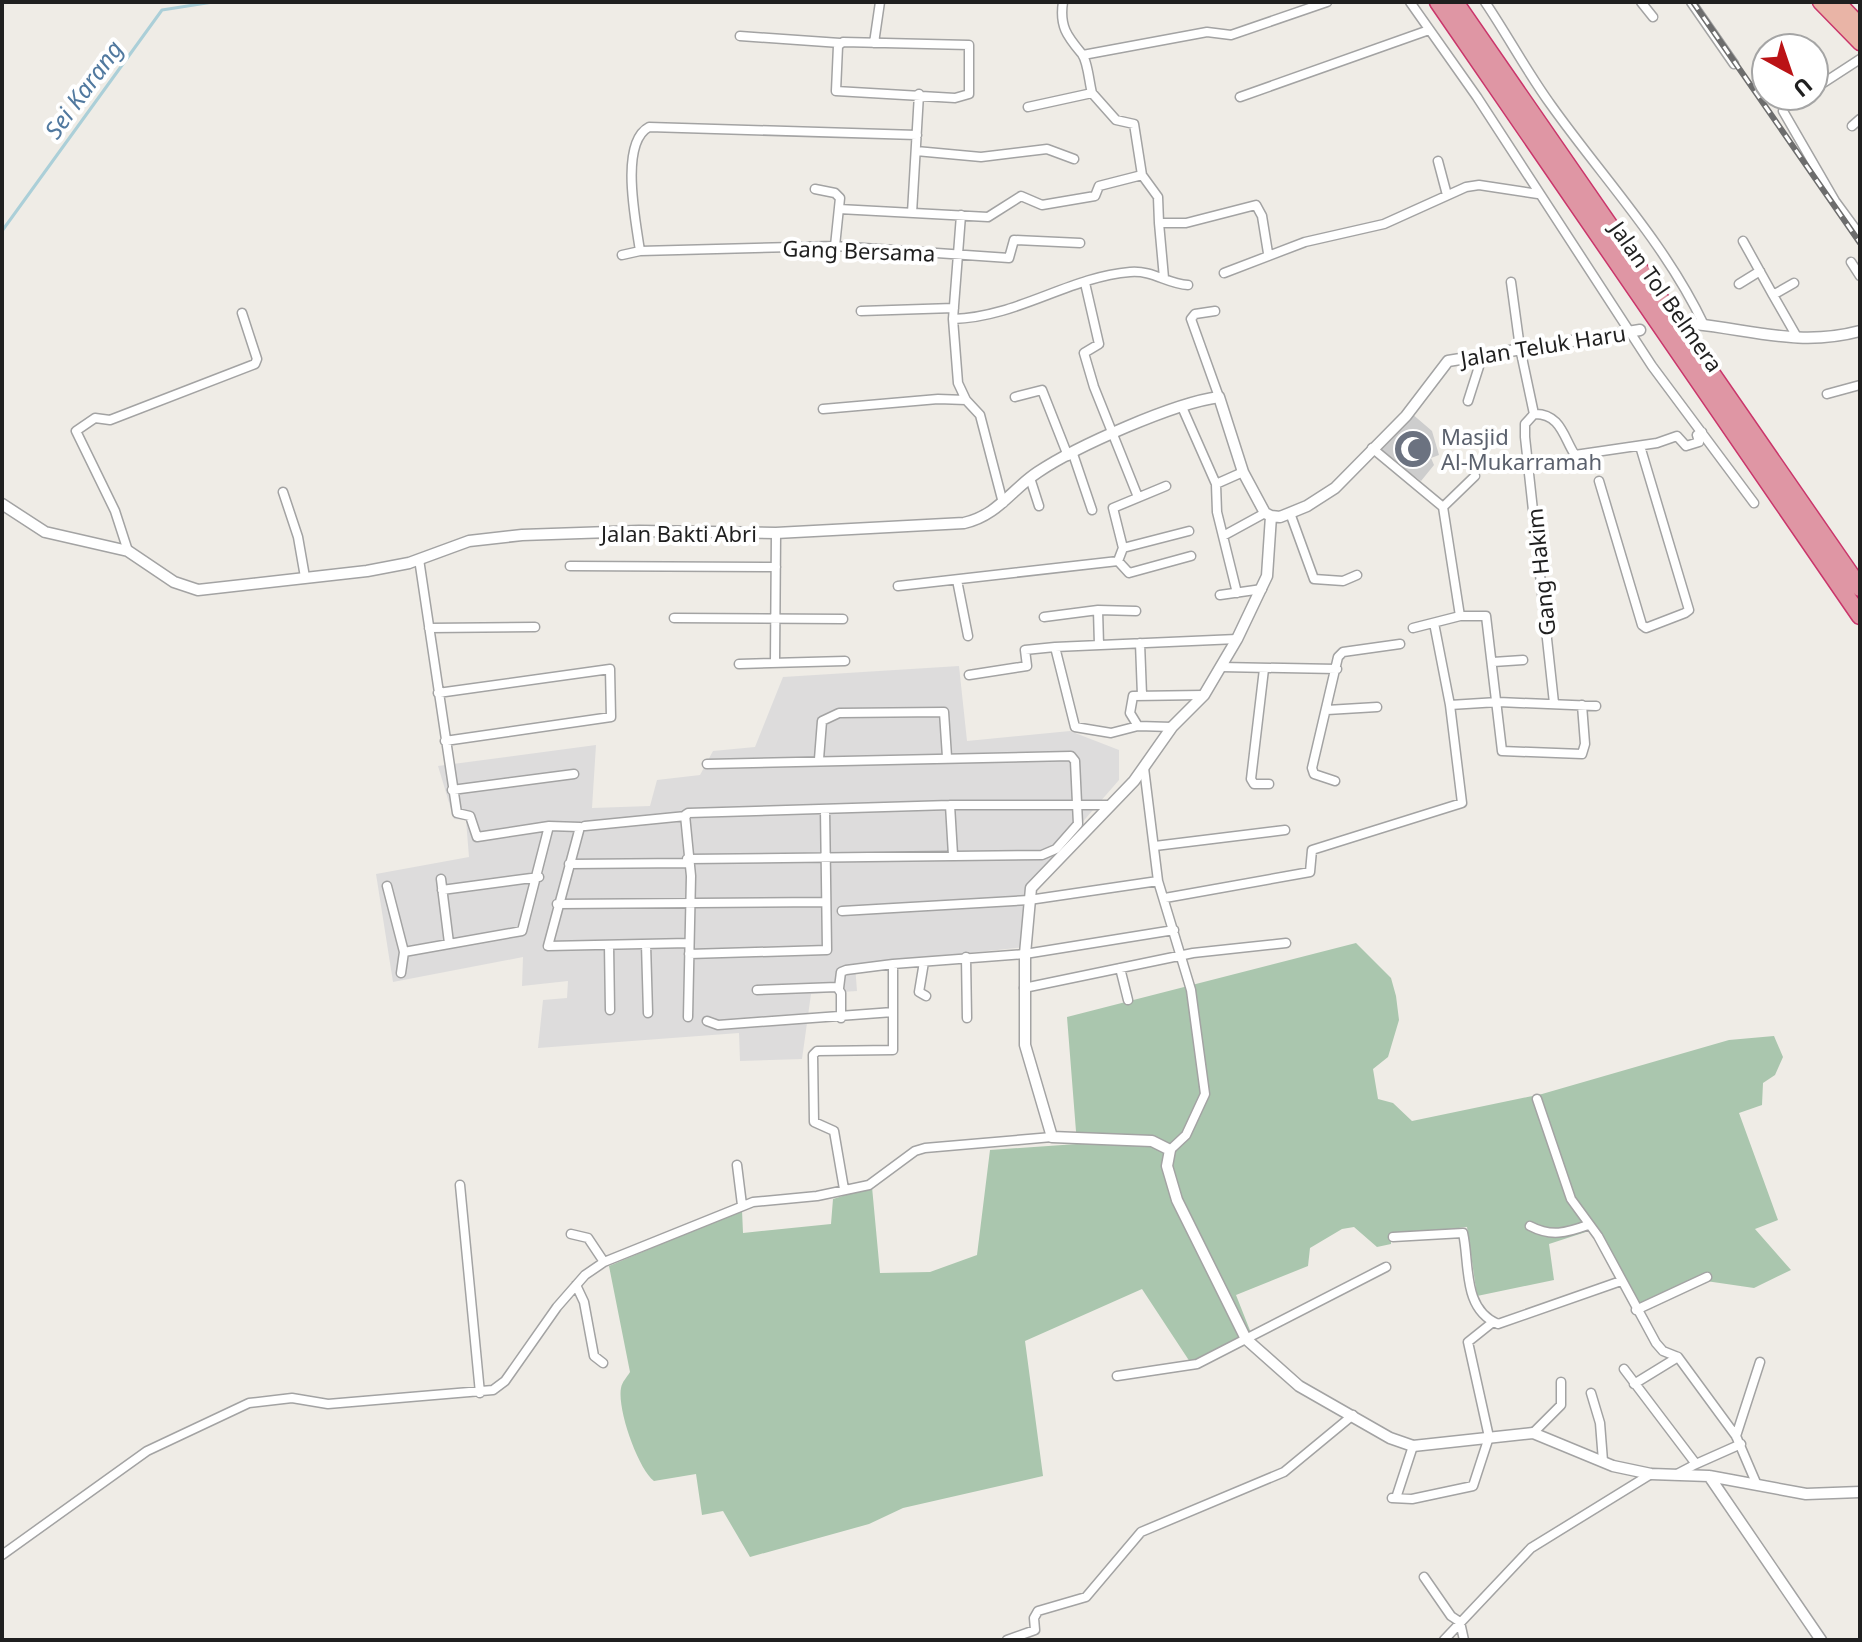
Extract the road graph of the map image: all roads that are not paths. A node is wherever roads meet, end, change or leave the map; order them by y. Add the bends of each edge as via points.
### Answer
1 (880, 2) edge
2 (1062, 2) edge
3 (1327, 2) edge
4 (1410, 2) edge
5 (1438, 2) edge
6 (1455, 2) edge
7 (1485, 2) edge
8 (1641, 2) edge
9 (1691, 2) edge
10 (1820, 2) edge
11 (1838, 2) edge
12 (1653, 17) dead end
13 (1860, 25) edge
14 (1429, 30) junction
15 (740, 36) dead end
16 (840, 43) junction
17 (874, 43) junction
18 (1860, 43) edge
19 (1083, 55) junction
20 (1860, 59) edge
21 (1734, 64) dead end
22 (1830, 79) edge
23 (1092, 93) junction
24 (919, 94) junction
25 (1240, 97) dead end
26 (1028, 107) dead end
27 (1784, 112) edge
28 (1860, 119) edge
29 (1852, 126) dead end
30 (917, 135) junction
31 (916, 151) junction
32 (1074, 159) dead end
33 (1438, 161) dead end
34 (1142, 175) junction
35 (815, 189) dead end
36 (1538, 194) junction
37 (1447, 195) junction
38 (839, 209) junction
39 (912, 213) junction
40 (961, 215) junction
41 (1159, 223) junction
42 (1860, 235) edge
43 (1743, 241) dead end
44 (1080, 243) dead end
45 (835, 246) junction
46 (640, 251) junction
47 (1268, 253) junction
48 (958, 254) junction
49 (622, 255) dead end
50 (1851, 262) dead end
51 (1760, 271) junction
52 (1224, 273) dead end
53 (1860, 276) edge
54 (1164, 278) junction
55 (1511, 282) dead end
56 (1085, 283) junction
57 (1794, 283) dead end
58 (1739, 284) dead end
59 (1188, 285) dead end
60 (1773, 295) junction
61 (954, 308) junction
62 (861, 311) dead end
63 (1215, 311) dead end
64 (242, 313) dead end
65 (953, 319) junction
66 (1700, 324) joint
67 (1634, 330) junction
68 (1860, 331) edge
69 (1797, 337) junction
70 (1520, 348) junction
71 (1483, 354) junction
72 (1860, 385) edge
73 (1827, 394) dead end
74 (1015, 397) dead end
75 (1219, 397) junction
76 (966, 400) junction
77 (1468, 401) dead end
78 (1182, 407) junction
79 (823, 409) dead end
80 (1534, 414) junction
81 (1702, 432) junction
82 (1114, 434) junction
83 (1640, 446) junction
84 (1372, 448) junction
85 (1070, 455) junction
86 (1243, 472) junction
87 (1475, 476) dead end
88 (1030, 478) junction
89 (1599, 481) dead end
90 (1216, 484) junction
91 (1166, 486) dead end
92 (283, 492) dead end
93 (1138, 497) junction
94 (1003, 503) junction
95 (1754, 503) dead end
96 (2, 504) edge
97 (1039, 506) dead end
98 (1443, 507) junction
99 (1092, 510) dead end
100 (1290, 513) junction
101 (1268, 514) junction
102 (1189, 531) dead end
103 (776, 533) junction
104 (1223, 536) junction
105 (1123, 548) junction
106 (128, 551) junction
107 (1191, 556) dead end
108 (419, 559) junction
109 (1118, 561) junction
110 (570, 566) dead end
111 (776, 567) junction
112 (1357, 575) dead end
113 (305, 577) junction
114 (957, 580) junction
115 (898, 586) dead end
116 (1860, 588) edge
117 (1262, 589) junction
118 (1237, 593) junction
119 (1220, 595) dead end
120 (1098, 610) junction
121 (1136, 611) dead end
122 (1460, 616) junction
123 (1860, 616) edge
124 (1044, 617) dead end
125 (674, 618) dead end
126 (775, 619) junction
127 (843, 619) dead end
128 (1434, 623) junction
129 (535, 627) dead end
130 (429, 628) junction
131 (1413, 628) dead end
132 (968, 636) dead end
133 (1237, 639) junction
134 (1140, 643) junction
135 (1400, 644) dead end
136 (1099, 645) junction
137 (1055, 647) junction
138 (1523, 660) dead end
139 (845, 661) dead end
140 (775, 662) junction
141 (1493, 662) junction
142 (739, 664) dead end
143 (1221, 667) junction
144 (1264, 669) junction
145 (1337, 669) junction
146 (969, 675) dead end
147 (438, 693) junction
148 (1142, 695) junction
149 (1204, 695) junction
150 (1498, 702) junction
151 (1554, 703) junction
152 (1450, 705) junction
153 (1582, 705) junction
154 (1596, 706) dead end
155 (1377, 707) dead end
156 (1327, 710) junction
157 (1138, 726) junction
158 (1172, 727) junction
159 (445, 741) junction
160 (947, 757) junction
161 (819, 759) junction
162 (707, 764) dead end
163 (1144, 768) junction
164 (574, 774) dead end
165 (1335, 781) dead end
166 (1269, 784) dead end
167 (452, 790) junction
168 (1079, 803) junction
169 (950, 805) junction
170 (1108, 805) junction
171 (825, 809) junction
172 (686, 816) junction
173 (549, 826) junction
174 (585, 826) dead end
175 (1285, 830) dead end
176 (1155, 846) junction
177 (953, 855) junction
178 (825, 856) junction
179 (688, 861) junction
180 (569, 864) junction
181 (539, 877) junction
182 (441, 879) dead end
183 (1158, 881) junction
184 (387, 886) dead end
185 (442, 890) junction
186 (1165, 898) junction
187 (1029, 900) junction
188 (826, 902) junction
189 (557, 904) junction
190 (688, 905) junction
191 (842, 911) dead end
192 (1174, 930) junction
193 (449, 943) junction
194 (689, 943) junction
195 (1286, 943) dead end
196 (646, 944) junction
197 (609, 945) junction
198 (404, 952) junction
199 (689, 954) junction
200 (1025, 954) junction
201 (1183, 956) junction
202 (966, 957) junction
203 (924, 962) junction
204 (893, 964) junction
205 (1120, 968) junction
206 (401, 973) dead end
207 (839, 988) junction
208 (1024, 988) junction
209 (757, 990) dead end
210 (926, 996) dead end
211 (1128, 1000) dead end
212 (610, 1010) dead end
213 (893, 1012) junction
214 (648, 1013) dead end
215 (688, 1017) dead end
216 (841, 1018) junction
217 (967, 1018) dead end
218 (707, 1021) dead end
219 (1537, 1099) dead end
220 (1052, 1137) junction
221 (1170, 1150) junction
222 (737, 1165) dead end
223 (460, 1185) dead end
224 (844, 1189) junction
225 (742, 1205) junction
226 (1588, 1225) junction
227 (1530, 1226) dead end
228 (571, 1234) dead end
229 (1393, 1237) dead end
230 (604, 1262) junction
231 (1386, 1267) dead end
232 (1707, 1277) dead end
233 (1621, 1281) junction
234 (576, 1285) junction
235 (1636, 1310) junction
236 (1493, 1322) junction
237 (1246, 1339) junction
238 (1678, 1357) junction
239 (1760, 1362) dead end
240 (603, 1363) dead end
241 (1624, 1369) dead end
242 (1117, 1376) dead end
243 (1561, 1382) dead end
244 (1634, 1384) junction
245 (480, 1393) junction
246 (1591, 1393) dead end
247 (1353, 1415) junction
248 (1533, 1433) junction
249 (1489, 1437) junction
250 (1738, 1440) junction
251 (1413, 1446) junction
252 (1603, 1461) junction
253 (1696, 1464) junction
254 (1651, 1474) junction
255 (1709, 1476) junction
256 (1670, 1477) junction
257 (1757, 1485) junction
258 (1860, 1492) edge
259 (2, 1555) edge
260 (1424, 1577) dead end
261 (1460, 1622) junction
262 (1007, 1640) edge
263 (1444, 1640) edge
264 (1464, 1640) edge
265 (1821, 1640) edge

1 - 17 street
2 - 19 street via 1063,29
3 - 19 street via 1231,35 1207,32
4 - 14 street
5 - 123 highway, Jalan Tol Belmera
6 - 116 highway, Jalan Tol Belmera
7 - 66 street via 1550,103 1678,277
8 - 12 street
9 - 21 street
10 - 18 highway
11 - 13 highway
14 - 25 street
14 - 36 street
15 - 16 street
16 - 17 street
16 - 24 street via 836,91
17 - 24 street via 969,45 969,94
19 - 23 street
20 - 22 street
23 - 26 street
23 - 34 street via 1116,120 1134,124
24 - 30 street
27 - 42 street
28 - 29 street
30 - 31 street
30 - 46 street via 649,127 637,136 633,150
31 - 32 street via 981,157 1047,149
31 - 39 street
33 - 37 street
34 - 40 street via 1098,187 1095,196 1042,205 1021,196 992,216
34 - 41 street via 1158,197
35 - 38 street via 839,195
36 - 37 street via 1479,185
36 - 67 street
37 - 47 street via 1384,224
38 - 39 street
38 - 45 street
39 - 40 street
40 - 48 street
41 - 47 street via 1186,223 1256,205
41 - 54 street
43 - 51 street
44 - 48 street, Gang Bersama via 1014,240 1009,258
45 - 46 street, Gang Bersama
45 - 48 street, Gang Bersama
46 - 49 street, Gang Bersama
47 - 52 street
48 - 61 street
50 - 53 street
51 - 58 street
51 - 60 street
54 - 56 street via 1131,272
54 - 59 street
55 - 70 street, Gang Hakim
56 - 65 street via 1005,311
56 - 82 street via 1099,344 1084,353
57 - 60 street
60 - 69 street
61 - 62 street
61 - 65 street
63 - 75 street via 1191,319
64 - 106 street via 255,364 110,420 95,418 76,431
65 - 76 street via 958,383
66 - 69 street
67 - 70 street, Jalan Teluk Haru
67 - 81 street
68 - 69 street
70 - 71 street, Jalan Teluk Haru
70 - 80 street, Gang Hakim
71 - 77 street
71 - 84 street, Jalan Teluk Haru via 1440,366 1406,416
72 - 73 street
74 - 85 street via 1042,390
75 - 78 street, Jalan Bakti Abri
75 - 86 street
76 - 79 street
76 - 94 street via 980,415
78 - 82 street, Jalan Bakti Abri
78 - 90 street
80 - 83 street via 1554,420 1575,455
80 - 151 street, Gang Hakim via 1525,424 1525,437
81 - 83 street via 1698,443 1686,446 1677,436
81 - 95 street
82 - 85 street, Jalan Bakti Abri
82 - 93 street
83 - 89 street via 1689,610 1685,613 1642,625
84 - 98 street
84 - 100 street, Jalan Teluk Haru via 1328,494
85 - 88 street, Jalan Bakti Abri
85 - 99 street
86 - 90 street
86 - 101 street
87 - 98 street
88 - 94 street, Jalan Bakti Abri
88 - 97 street
90 - 104 street
91 - 93 street
92 - 113 street
93 - 105 street via 1112,511
94 - 103 street, Jalan Bakti Abri via 979,520 964,523
96 - 106 street, Jalan Bakti Abri via 45,532
98 - 122 street
100 - 101 street, Jalan Teluk Haru
100 - 112 street via 1314,579 1343,581
101 - 104 street
101 - 117 street via 1270,564
102 - 105 street
103 - 108 street, Jalan Bakti Abri via 522,535 469,541
103 - 111 street
104 - 118 street
105 - 109 street
106 - 113 street, Jalan Bakti Abri via 174,582 198,590
107 - 109 street via 1129,573
108 - 113 street, Jalan Bakti Abri
108 - 130 street
109 - 114 street
110 - 111 street
111 - 126 street
114 - 115 street
114 - 132 street
117 - 118 street
117 - 133 street
118 - 119 street
120 - 121 street
120 - 124 street
120 - 136 street
122 - 128 street
122 - 141 street via 1486,616
125 - 126 street
126 - 127 street
126 - 140 street
128 - 131 street
128 - 152 street
129 - 130 street
130 - 147 street
133 - 134 street
133 - 143 street
134 - 136 street
134 - 148 street
135 - 145 street via 1343,652
136 - 137 street
137 - 146 street via 1025,650 1027,666
137 - 157 street via 1075,727 1111,733
138 - 141 street
139 - 140 street
140 - 142 street
141 - 150 street
143 - 144 street
143 - 149 street
144 - 145 street
144 - 166 street via 1251,779 1254,784
145 - 156 street
147 - 159 street
147 - 159 street via 610,669 611,717
148 - 149 street
148 - 157 street via 1131,699 1131,717
149 - 158 street
150 - 151 street
150 - 152 street
150 - 153 street via 1502,751 1578,755 1585,749
151 - 153 street
152 - 186 street via 1462,798 1458,805 1312,850 1310,872
153 - 154 street
155 - 156 street
156 - 165 street via 1312,771
157 - 158 street
158 - 163 street
159 - 167 street
160 - 161 street
160 - 161 street via 944,712 839,713 822,721
160 - 168 street via 1071,756
161 - 162 street
163 - 170 street
163 - 176 street
164 - 167 street
167 - 173 street via 457,813 468,814 477,837
168 - 169 street
168 - 170 street
168 - 177 street via 1076,827 1048,853
169 - 171 street
169 - 177 street
170 - 187 street via 1036,880
171 - 172 street via 698,810
171 - 178 street
172 - 174 street
172 - 179 street
173 - 180 street via 580,827
173 - 181 street
175 - 176 street
176 - 183 street
177 - 178 street
178 - 179 street
178 - 188 street
179 - 180 street
179 - 190 street
180 - 189 street
181 - 185 street
181 - 193 street via 522,931
182 - 185 street
183 - 186 street
183 - 187 street
184 - 198 street
185 - 193 street
186 - 192 street
187 - 191 street
187 - 200 street
188 - 190 street
188 - 199 street via 827,950
189 - 190 street
189 - 197 street via 548,946
190 - 194 street
192 - 200 street
192 - 201 street
193 - 198 street
194 - 196 street
194 - 199 street
195 - 201 street
196 - 197 street
196 - 214 street
197 - 212 street
198 - 206 street
199 - 215 street
200 - 202 street
200 - 208 street
201 - 205 street
201 - 221 street via 1205,1094 1186,1135
202 - 203 street
202 - 217 street
203 - 204 street
203 - 210 street via 919,992
204 - 207 street via 841,972
204 - 213 street
205 - 208 street
205 - 211 street
207 - 209 street
207 - 216 street
208 - 220 street via 1025,1045
213 - 216 street
213 - 224 street via 894,1046 889,1052 813,1055 814,1122 834,1131
216 - 218 street via 718,1025
219 - 226 street via 1571,1199
220 - 221 street via 1152,1141
220 - 224 street via 925,1148 869,1185
221 - 237 street via 1167,1166 1177,1200
222 - 225 street
223 - 245 street
224 - 225 street
225 - 230 street
226 - 227 street via 1557,1234
226 - 233 street
228 - 230 street via 588,1238
229 - 236 street via 1463,1233 1472,1297
230 - 234 street
231 - 237 street
232 - 235 street
233 - 235 street
233 - 236 street via 1508,1322
234 - 240 street via 594,1356
234 - 245 street via 505,1381
235 - 238 street via 1663,1351
236 - 249 street via 1468,1342
237 - 242 street via 1197,1364
237 - 247 street via 1299,1386
238 - 244 street
238 - 250 street
239 - 250 street
241 - 244 street
243 - 248 street via 1561,1405
244 - 253 street
245 - 259 street via 328,1404 277,1398 249,1403 147,1451
246 - 252 street
247 - 251 street
247 - 262 street via 1284,1472 1141,1532 1095,1590 1077,1602 1038,1611 1035,1630
248 - 249 street
248 - 252 street
249 - 251 street
249 - 251 street via 1473,1486 1394,1498
250 - 253 street
250 - 257 street
252 - 254 street
253 - 256 street
254 - 256 street
254 - 261 street via 1531,1548
255 - 256 street
255 - 257 street
255 - 265 street
257 - 258 street via 1806,1494
260 - 261 street
261 - 263 street
261 - 264 street

